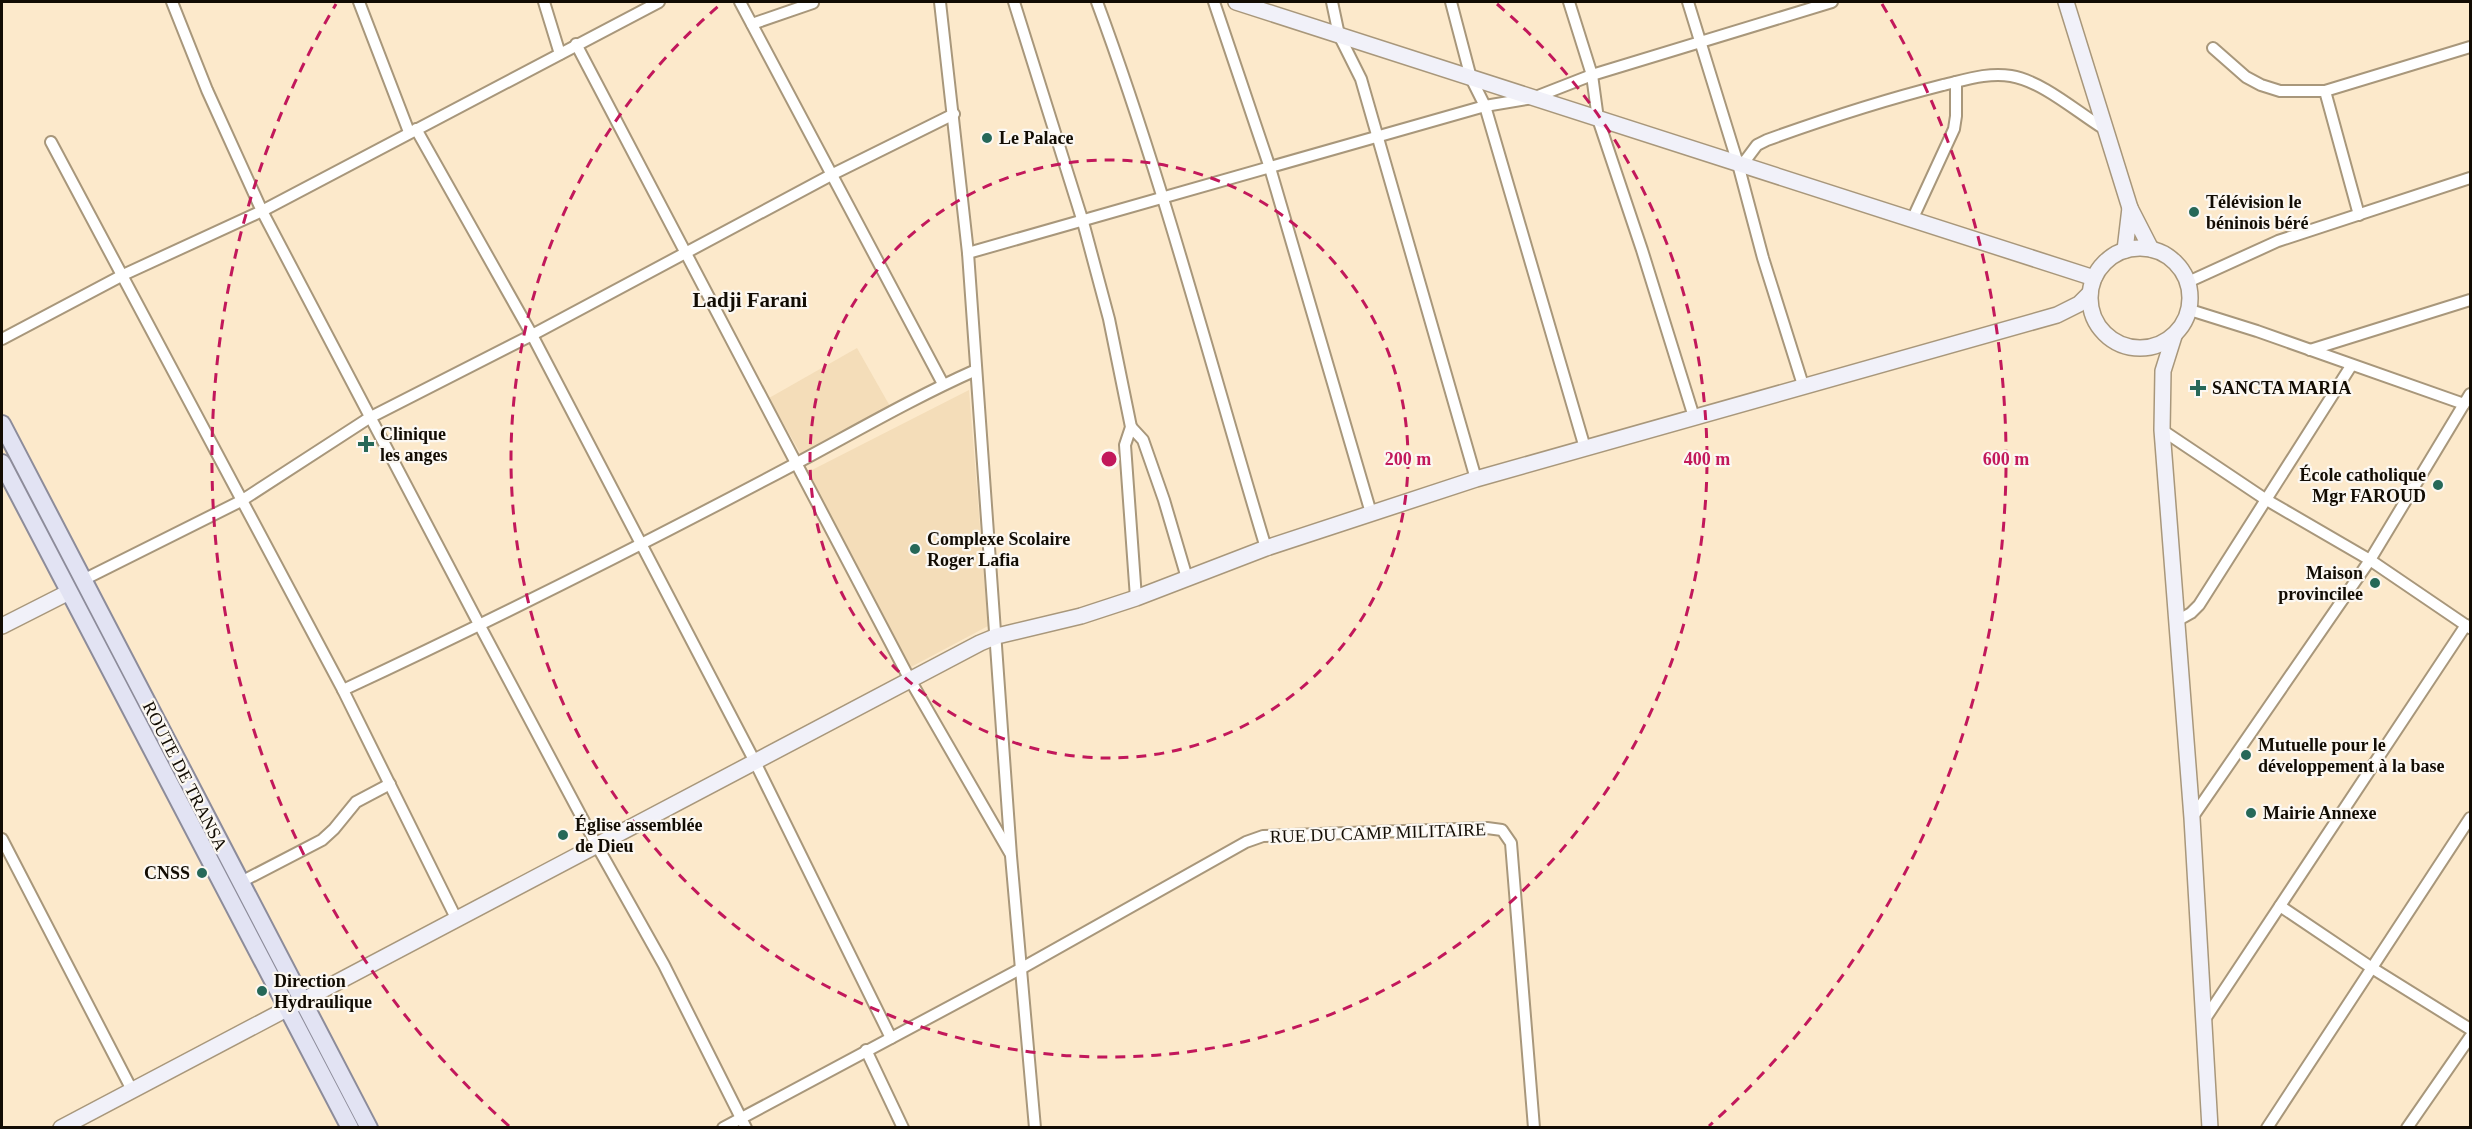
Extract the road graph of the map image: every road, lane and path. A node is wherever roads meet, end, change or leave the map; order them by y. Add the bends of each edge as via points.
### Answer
1 (172, 2) edge
2 (359, 2) edge
3 (544, 2) edge
4 (659, 2) edge
5 (740, 2) edge
6 (1014, 2) edge
7 (1097, 2) edge
8 (1214, 2) edge
9 (1236, 2) edge
10 (1332, 2) edge
11 (1451, 2) edge
12 (1569, 2) edge
13 (1688, 2) edge
14 (1832, 2) edge
15 (2066, 2) edge
16 (813, 3) edge
17 (942, 3) edge
18 (752, 24) junction
19 (1339, 35) junction
20 (1700, 43) junction
21 (576, 44) junction
22 (2470, 47) edge
23 (2213, 48) dead end
24 (560, 54) junction
25 (1592, 75) junction
26 (1472, 78) junction
27 (1956, 82) junction
28 (2325, 91) junction
29 (1533, 98) junction
30 (1485, 106) junction
31 (954, 114) junction
32 (1598, 119) junction
33 (2103, 128) junction
34 (412, 131) junction
35 (1378, 137) junction
36 (51, 142) dead end
37 (1740, 164) junction
38 (1270, 168) junction
39 (833, 174) junction
40 (2470, 178) edge
41 (1163, 198) junction
42 (2130, 208) junction
43 (262, 211) junction
44 (2359, 215) junction
45 (1912, 220) junction
46 (1083, 222) junction
47 (2151, 249) junction
48 (2125, 250) junction
49 (687, 253) junction
50 (968, 253) junction
51 (123, 276) junction
52 (2188, 282) junction
53 (2092, 285) junction
54 (2470, 300) edge
55 (2190, 310) junction
56 (2057, 315) junction
57 (2096, 322) junction
58 (532, 335) junction
59 (2174, 336) junction
60 (2, 339) edge
61 (2142, 348) junction
62 (2310, 350) junction
63 (2351, 366) junction
64 (976, 370) junction
65 (2163, 371) junction
66 (943, 384) junction
67 (1803, 385) junction
68 (2470, 394) edge
69 (2464, 404) junction
70 (1694, 417) junction
71 (369, 418) junction
72 (2, 424) edge
73 (1131, 427) junction
74 (2162, 430) junction
75 (1585, 448) junction
76 (2, 462) edge
77 (795, 464) junction
78 (1476, 479) junction
79 (2265, 499) junction
80 (241, 501) junction
81 (1371, 513) junction
82 (640, 542) junction
83 (1266, 548) junction
84 (2370, 560) junction
85 (1187, 578) junction
86 (83, 580) junction
87 (69, 592) junction
88 (1136, 598) junction
89 (2175, 622) junction
90 (2, 626) edge
91 (480, 626) junction
92 (2468, 626) edge
93 (997, 636) junction
94 (909, 678) junction
95 (343, 690) junction
96 (754, 760) junction
97 (390, 784) junction
98 (2192, 818) junction
99 (2470, 818) edge
100 (2, 839) edge
101 (596, 844) junction
102 (1011, 856) junction
103 (241, 882) junction
104 (2280, 906) junction
105 (456, 918) junction
106 (1022, 968) junction
107 (2372, 968) junction
108 (294, 1003) junction
109 (2205, 1019) junction
110 (2470, 1029) edge
111 (2470, 1037) edge
112 (891, 1038) junction
113 (866, 1050) junction
114 (132, 1090) junction
115 (744, 1123) edge
116 (61, 1128) edge
117 (350, 1128) edge
118 (369, 1128) edge
119 (723, 1128) edge
120 (903, 1128) edge
121 (1035, 1128) edge
122 (1534, 1128) edge
123 (2210, 1128) edge
124 (2267, 1128) edge
125 (2408, 1128) edge

1 - 43 street
2 - 34 street
3 - 24 street
4 - 21 street
5 - 18 street
6 - 46 street
7 - 41 street
8 - 38 street
9 - 19 street
10 - 19 street
11 - 26 street
12 - 25 street
13 - 20 street
14 - 20 street
15 - 33 street
16 - 18 street
17 - 31 street
18 - 39 street
19 - 26 street
19 - 35 street via 1361,79
20 - 25 street
20 - 37 street
21 - 24 street
21 - 49 street
22 - 28 street
23 - 28 street via 2261,86 2280,91
24 - 34 street
25 - 29 street
25 - 32 street
26 - 29 street
26 - 30 street
27 - 33 street via 1992,75 2012,76 2057,98
27 - 37 street via 1767,140
27 - 45 street via 1954,129
28 - 44 street
29 - 30 street
29 - 32 street
30 - 35 street
30 - 75 street
31 - 39 street
31 - 50 street
32 - 37 street
32 - 70 street
33 - 42 street
34 - 43 street
34 - 58 street
35 - 38 street
35 - 78 street
36 - 51 street
37 - 45 street
37 - 67 street via 1763,258
38 - 41 street
38 - 81 street
39 - 49 street
39 - 66 street
40 - 44 street
41 - 46 street
41 - 83 street
42 - 47 street
42 - 48 street
43 - 51 street
43 - 71 street
44 - 52 street via 2278,241
45 - 53 street
46 - 50 street
46 - 73 street via 1109,319
47 - 48 street
47 - 52 street via 2174,260
48 - 53 street via 2101,266
49 - 58 street
49 - 77 street
50 - 64 street
51 - 60 street
51 - 80 street
52 - 55 street
53 - 56 street via 2079,304
53 - 57 street via 2091,308
54 - 62 street
55 - 59 street
55 - 62 street
56 - 57 street
56 - 67 street
57 - 61 street via 2115,342
58 - 71 street
58 - 82 street
59 - 61 street via 2159,345
59 - 65 street
61 - 65 street
62 - 63 street
63 - 69 street
63 - 79 street
64 - 66 street
64 - 93 street
65 - 74 street
66 - 77 street
67 - 70 street
68 - 69 street
69 - 84 street
70 - 75 street
71 - 80 street
71 - 91 street
72 - 86 main road, ROUTE DE TRANSA
73 - 85 street via 1143,440
73 - 88 street via 1125,445
74 - 79 street
74 - 89 street
75 - 78 street
76 - 87 main road, ROUTE DE TRANSA
77 - 82 street
77 - 94 street
78 - 81 street
79 - 84 street
79 - 89 street via 2199,605
80 - 86 street
80 - 95 street
81 - 83 street
82 - 91 street
82 - 96 street
83 - 85 street
84 - 92 street
84 - 98 street
85 - 88 street
86 - 103 main road, ROUTE DE TRANSA
87 - 90 street
87 - 108 main road, ROUTE DE TRANSA
88 - 93 street via 1054,624
89 - 98 street
91 - 95 street
91 - 101 street
92 - 104 street
93 - 94 street
93 - 102 street
94 - 96 street
94 - 102 street
95 - 97 street
96 - 101 street
96 - 112 street
97 - 103 street via 356,802 322,840
97 - 105 street
98 - 109 street
99 - 107 street
100 - 114 street
101 - 105 street
101 - 115 street via 664,965
102 - 106 street
103 - 108 main road, ROUTE DE TRANSA
104 - 107 street
104 - 109 street
105 - 108 street
106 - 112 street
106 - 121 street
106 - 122 street, RUE DU CAMP MILITAIRE via 1263,836 1502,830 1511,843
107 - 110 street
107 - 124 street
108 - 114 street
108 - 117 main road, ROUTE DE TRANSA
108 - 118 main road, ROUTE DE TRANSA
109 - 123 street
111 - 125 street
112 - 113 street
113 - 115 street
113 - 120 street
114 - 116 street
115 - 119 street

